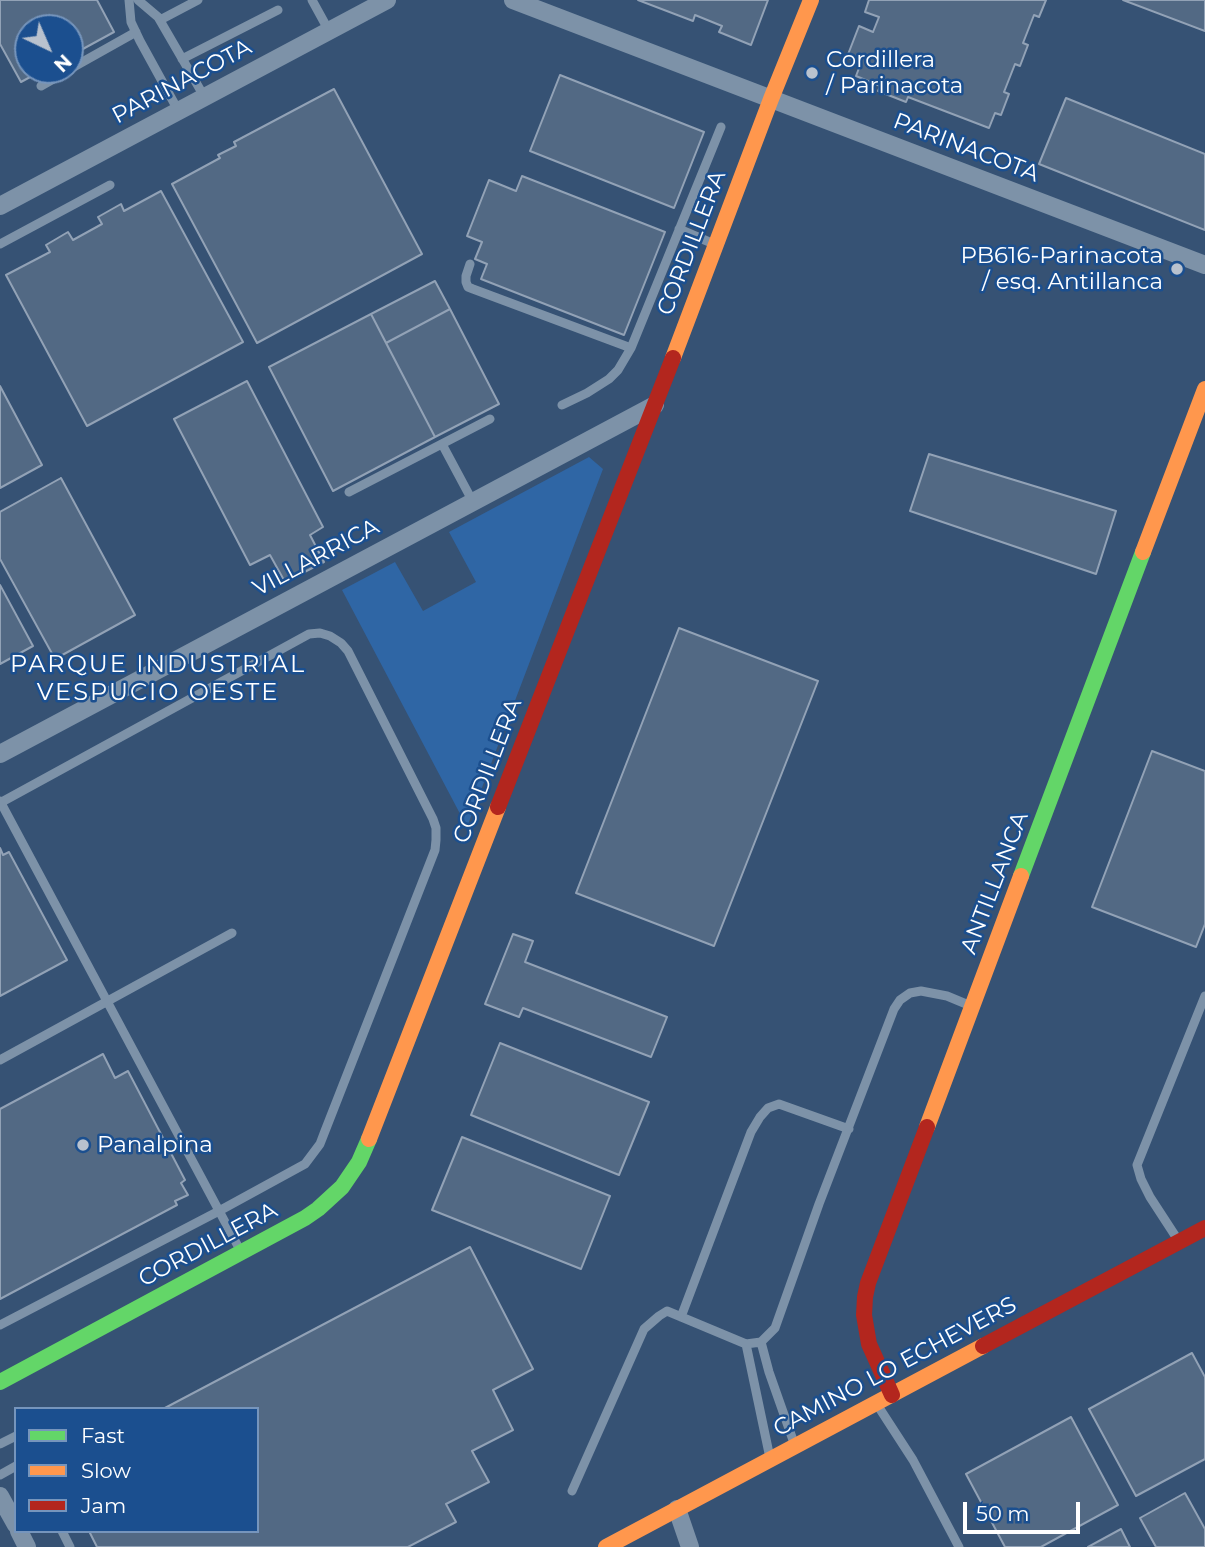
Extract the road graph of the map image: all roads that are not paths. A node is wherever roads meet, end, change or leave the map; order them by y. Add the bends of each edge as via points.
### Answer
1 (129, 0) edge
2 (138, 0) edge
3 (198, 0) edge
4 (312, 0) edge
5 (387, 0) edge
6 (513, 0) edge
7 (811, 0) edge
8 (278, 10) dead end
9 (160, 20) junction
10 (329, 31) junction
11 (136, 32) junction
12 (182, 59) junction
13 (84, 61) edge
14 (44, 84) edge
15 (41, 86) dead end
16 (205, 98) junction
17 (771, 99) junction
18 (179, 111) junction
19 (721, 127) dead end
20 (110, 185) dead end
21 (0, 206) edge
22 (679, 229) junction
23 (0, 244) edge
24 (715, 245) junction
25 (470, 264) dead end
26 (1205, 265) edge
27 (631, 348) junction
28 (1205, 389) edge
29 (562, 405) dead end
30 (655, 405) junction
31 (490, 419) dead end
32 (442, 444) junction
33 (349, 492) dead end
34 (473, 502) junction
35 (0, 754) edge
36 (0, 802) edge
37 (232, 933) dead end
38 (1205, 996) edge
39 (107, 1001) junction
40 (972, 1007) junction
41 (0, 1060) edge
42 (849, 1129) junction
43 (219, 1211) junction
44 (1205, 1228) edge
45 (1179, 1242) junction
46 (242, 1253) junction
47 (681, 1317) junction
48 (0, 1325) edge
49 (761, 1342) junction
50 (746, 1344) junction
51 (0, 1382) edge
52 (892, 1395) junction
53 (876, 1403) junction
54 (795, 1446) junction
55 (770, 1459) junction
56 (572, 1491) dead end
57 (0, 1496) edge
58 (677, 1509) junction
59 (14, 1521) edge
60 (606, 1547) edge
61 (690, 1547) edge
62 (959, 1547) edge

1 - 11 lane
2 - 9 lane
3 - 9 lane
4 - 10 lane
5 - 10 street, PARINACOTA
6 - 17 street, PARINACOTA
7 - 17 street, CORDILLERA
8 - 12 lane
9 - 12 lane
10 - 16 street, PARINACOTA
11 - 13 lane
11 - 18 lane
12 - 16 lane
14 - 15 lane
16 - 18 street, PARINACOTA
17 - 24 street, CORDILLERA
17 - 26 street, PARINACOTA
18 - 21 street, PARINACOTA
19 - 22 lane
20 - 23 lane
22 - 24 lane
22 - 27 lane
24 - 30 street, CORDILLERA
25 - 27 lane via 468,287
27 - 29 lane via 609,379
28 - 40 street, ANTILLANCA
30 - 34 street, VILLARRICA
30 - 46 street, CORDILLERA via 362,1156 342,1187 318,1209
31 - 32 lane
32 - 33 lane
32 - 34 lane
34 - 35 street, VILLARRICA
36 - 39 lane
36 - 43 lane via 309,634 330,636 348,651 433,819 435,850 320,1144 305,1164
37 - 39 lane
38 - 45 lane via 1138,1165 1150,1197
39 - 41 lane
39 - 43 lane
40 - 42 lane via 921,991 900,1000
40 - 52 street, ANTILLANCA via 865,1297 869,1344
42 - 47 lane via 779,1104 768,1108 751,1132
42 - 49 lane via 775,1328
43 - 46 lane
43 - 48 lane
44 - 45 street, CAMINO LO ECHEVERS
45 - 52 street, CAMINO LO ECHEVERS
46 - 51 street, CORDILLERA
47 - 50 lane
47 - 56 lane via 667,1311 644,1329
49 - 50 lane
49 - 54 lane
50 - 55 lane
52 - 53 street, CAMINO LO ECHEVERS
53 - 54 street, CAMINO LO ECHEVERS
53 - 62 lane via 913,1460
54 - 55 street, CAMINO LO ECHEVERS
55 - 58 street, CAMINO LO ECHEVERS
57 - 59 street
58 - 60 street, CAMINO LO ECHEVERS
58 - 61 street

